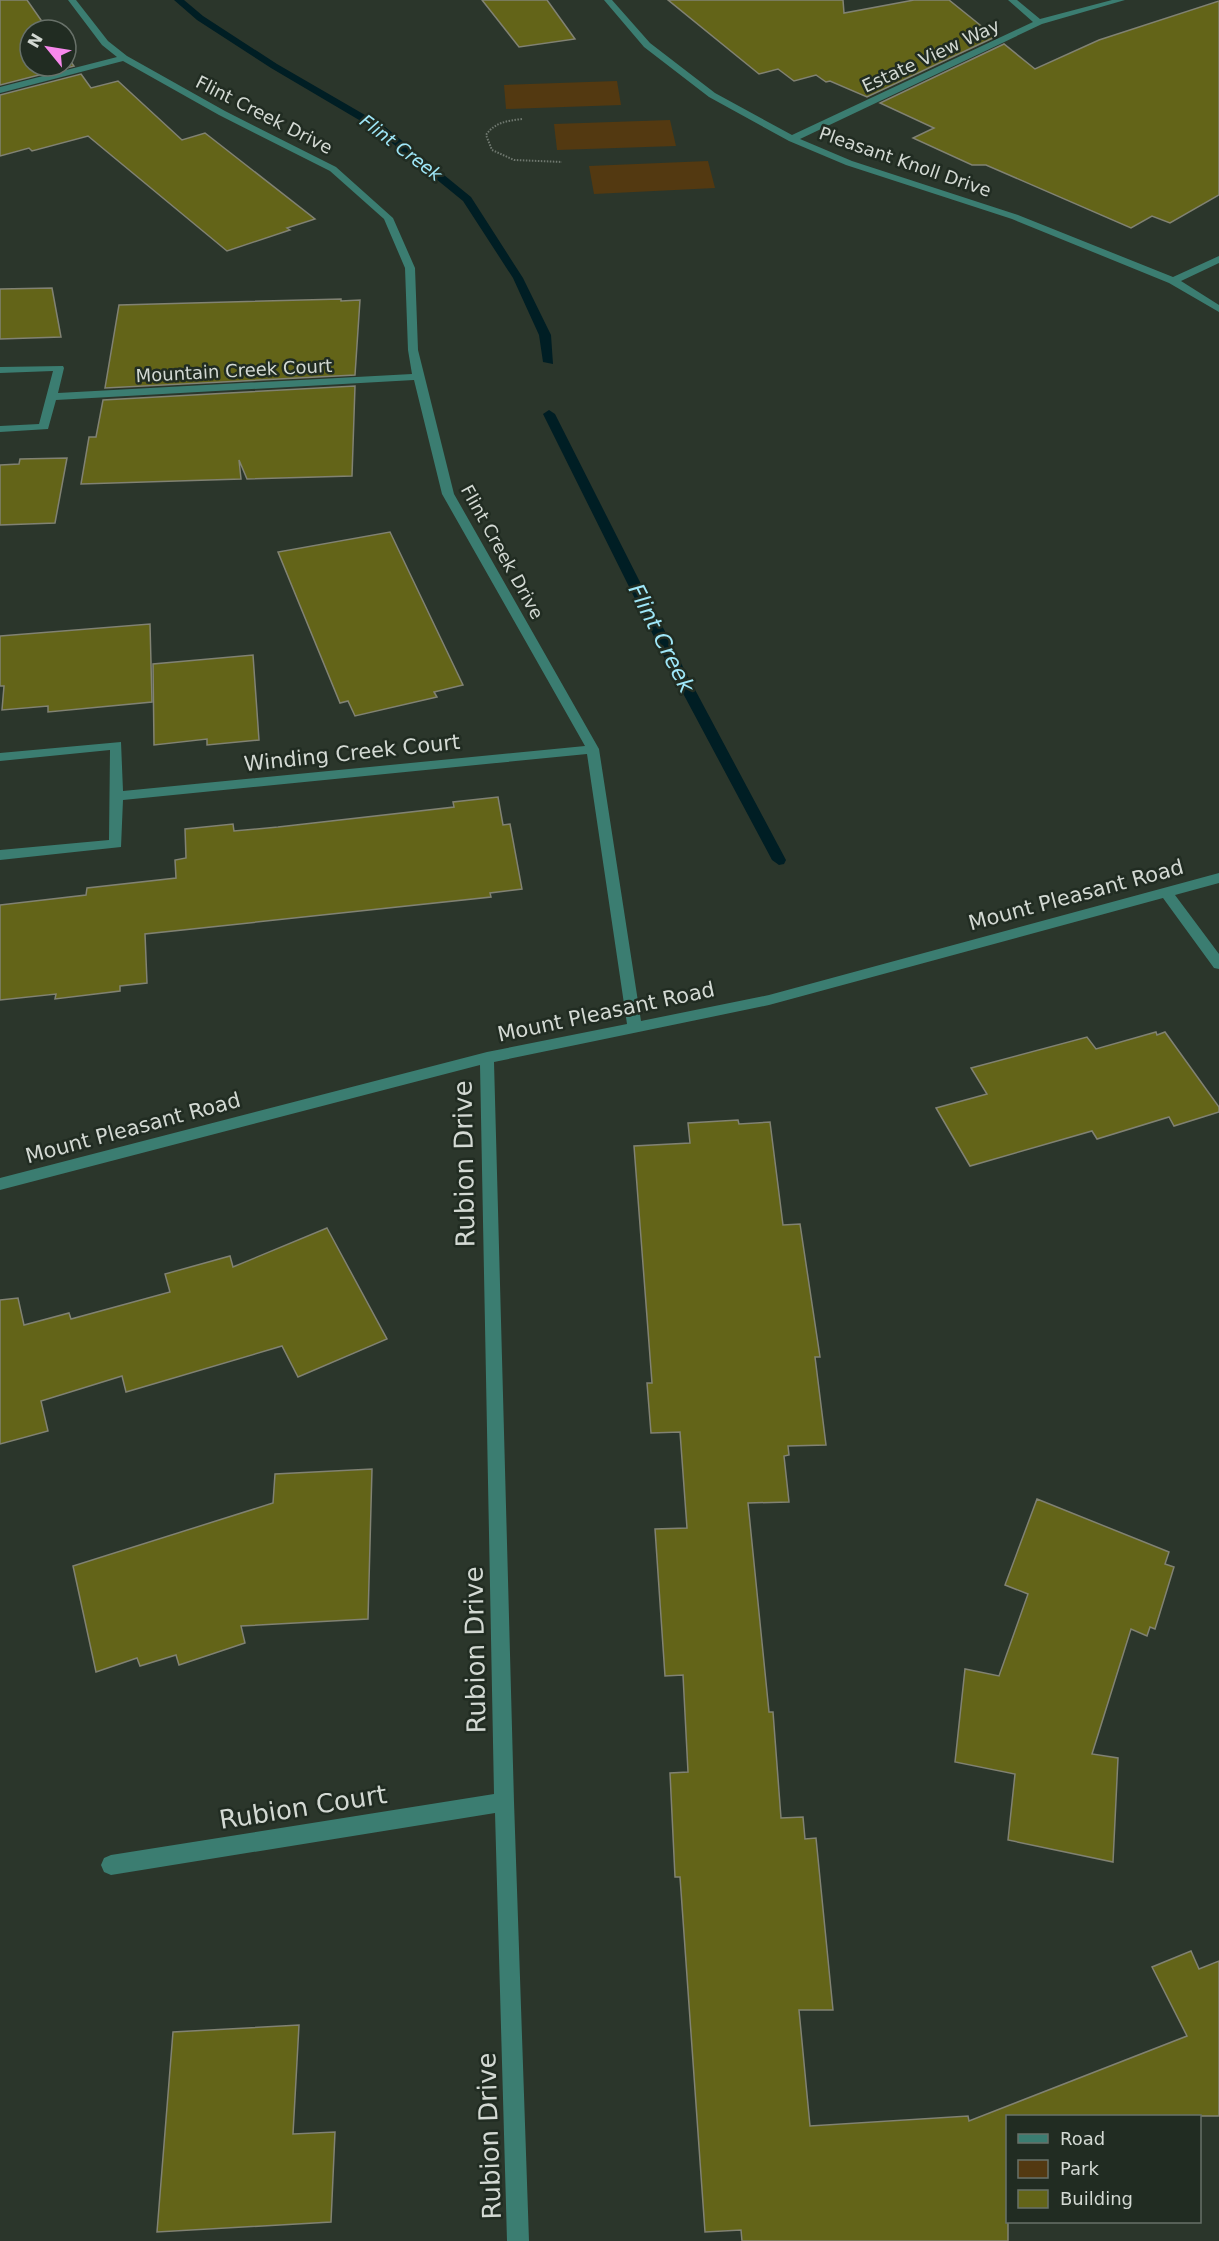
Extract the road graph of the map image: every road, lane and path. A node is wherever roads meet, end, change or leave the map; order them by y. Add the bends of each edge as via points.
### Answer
1 (72, 0) edge
2 (608, 0) edge
3 (1012, 0) edge
4 (1120, 0) edge
5 (1039, 22) junction
6 (124, 58) junction
7 (0, 90) edge
8 (522, 119) dead end
9 (792, 139) junction
10 (562, 162) dead end
11 (1219, 259) edge
12 (1173, 281) junction
13 (1219, 309) edge
14 (0, 370) edge
15 (418, 377) junction
16 (52, 397) junction
17 (0, 429) edge
18 (593, 749) junction
19 (0, 757) edge
20 (116, 796) junction
21 (0, 855) edge
22 (1219, 878) edge
23 (1167, 893) junction
24 (1219, 964) edge
25 (635, 1029) junction
26 (487, 1058) junction
27 (0, 1184) edge
28 (504, 1802) junction
29 (111, 1865) dead end
30 (518, 2241) edge

1 - 6 street, Flint Creek Drive via 105,44
2 - 9 street, Pleasant Knoll Drive via 647,45 703,88
3 - 5 street
4 - 5 street, Estate View Way
5 - 9 street, Estate View Way
6 - 7 street
6 - 15 street, Flint Creek Drive via 333,169 388,218 410,268 413,350
8 - 10 path via 491,127 486,135 492,150 514,160
9 - 12 street, Pleasant Knoll Drive via 849,163 1015,217
11 - 12 street
12 - 13 street, Pleasant Knoll Drive
14 - 16 street via 59,368
15 - 16 street, Mountain Creek Court
15 - 18 street, Flint Creek Drive via 448,494
16 - 17 street via 44,427
18 - 20 street, Winding Creek Court
18 - 25 street, Flint Creek Drive
19 - 20 street via 116,745
20 - 21 street via 116,844
22 - 23 street, Mount Pleasant Road
23 - 24 street
23 - 25 street, Mount Pleasant Road via 769,1000
25 - 26 street, Mount Pleasant Road
26 - 27 street, Mount Pleasant Road
26 - 28 street, Rubion Drive
28 - 29 street, Rubion Court
28 - 30 street, Rubion Drive

